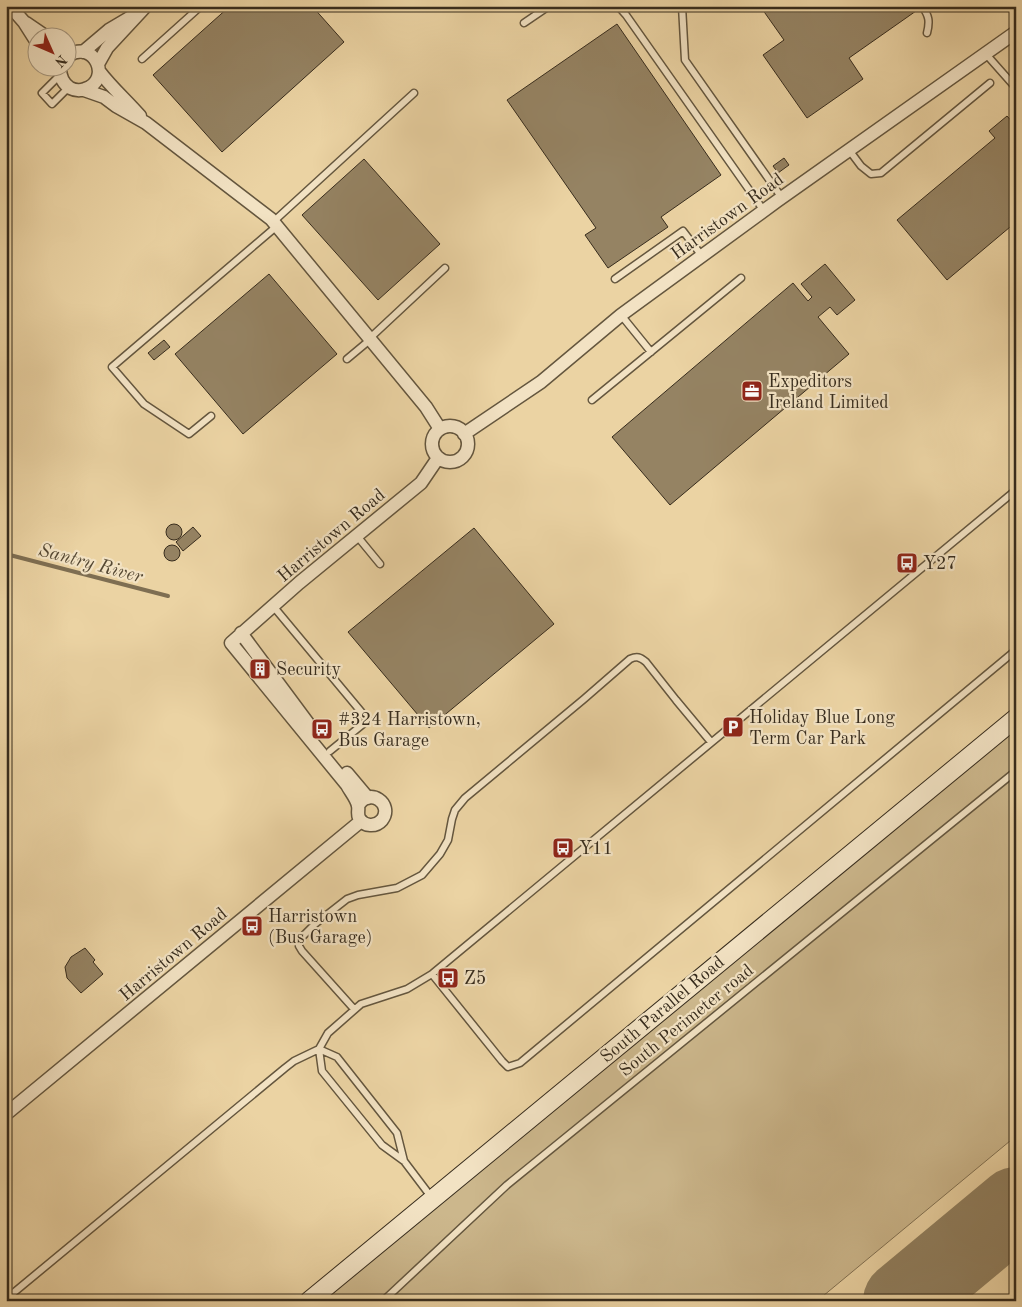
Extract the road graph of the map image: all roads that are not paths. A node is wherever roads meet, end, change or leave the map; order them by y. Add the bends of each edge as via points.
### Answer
1 (10, 6) edge
2 (201, 6) edge
3 (549, 6) edge
4 (618, 6) edge
5 (682, 6) edge
6 (922, 6) edge
7 (143, 9) edge
8 (24, 22) junction
9 (524, 23) dead end
10 (28, 28) edge
11 (33, 28) edge
12 (1016, 32) edge
13 (927, 33) dead end
14 (78, 49) edge
15 (986, 53) junction
16 (78, 54) edge
17 (142, 58) dead end
18 (98, 67) junction
19 (54, 78) edge
20 (63, 78) edge
21 (990, 83) dead end
22 (1015, 85) edge
23 (69, 87) junction
24 (84, 90) junction
25 (414, 93) dead end
26 (146, 123) junction
27 (849, 150) junction
28 (782, 198) junction
29 (764, 211) junction
30 (275, 224) junction
31 (702, 256) junction
32 (445, 268) dead end
33 (742, 278) dead end
34 (615, 279) dead end
35 (621, 315) junction
36 (370, 338) junction
37 (651, 352) junction
38 (347, 359) dead end
39 (592, 400) dead end
40 (210, 416) dead end
41 (440, 429) junction
42 (464, 434) junction
43 (438, 458) junction
44 (1016, 490) edge
45 (357, 536) junction
46 (380, 564) dead end
47 (273, 606) junction
48 (241, 634) junction
49 (1016, 650) edge
50 (1016, 718) edge
51 (711, 742) junction
52 (330, 752) junction
53 (1016, 771) edge
54 (368, 798) junction
55 (358, 806) junction
56 (361, 821) junction
57 (432, 974) junction
58 (354, 1009) junction
59 (319, 1049) junction
60 (6, 1114) edge
61 (404, 1160) junction
62 (433, 1200) junction
63 (6, 1299) edge
64 (309, 1301) edge
65 (383, 1301) edge

1 - 8 street
2 - 17 lane
3 - 9 lane
4 - 29 lane
5 - 28 lane via 685,60
6 - 13 lane via 930,22
7 - 14 street
7 - 18 street via 108,48
8 - 10 street
8 - 11 street
12 - 15 street, Harristown Road
15 - 22 lane
15 - 27 street, Harristown Road
16 - 18 street via 94,58
18 - 24 street via 95,82
18 - 26 street via 112,88
19 - 23 lane via 42,93 52,104
20 - 23 street
21 - 27 lane via 881,173 872,174
23 - 24 street
24 - 26 street
25 - 30 lane
26 - 30 street
27 - 28 street, Harristown Road
28 - 29 street, Harristown Road
29 - 31 street, Harristown Road
30 - 36 street
30 - 40 lane via 112,367 144,404 189,434
31 - 34 lane via 682,231
31 - 35 street, Harristown Road
32 - 36 lane
33 - 37 lane
35 - 37 lane
35 - 42 street, Harristown Road via 541,382
36 - 38 lane
36 - 41 street
37 - 39 lane
41 - 42 street via 451,426
41 - 43 street via 432,444
42 - 43 street via 468,444 463,456 451,462
43 - 45 street, Harristown Road via 421,483
44 - 51 lane
45 - 46 lane
45 - 47 street, Harristown Road
47 - 48 street, Harristown Road
47 - 52 lane via 368,720
48 - 52 street
48 - 55 street, Harristown Road via 231,643 347,785
49 - 57 lane via 520,1063 508,1067 502,1062
50 - 62 main road, South Parallel Road
51 - 57 lane
51 - 58 lane via 646,662 641,658 630,659 465,798 455,810 448,840 422,875 397,888 347,898 299,940 302,951
52 - 54 street
53 - 65 lane, South Perimeter road via 507,1185
54 - 55 street
54 - 56 street via 376,798 382,803 384,816 374,825
55 - 56 street, Harristown Road
56 - 60 street, Harristown Road
57 - 58 lane via 407,989
58 - 59 lane via 328,1033
59 - 61 lane via 322,1071 382,1145
59 - 61 lane via 337,1057 396,1132
59 - 63 lane via 294,1060
61 - 62 lane
62 - 64 main road, South Parallel Road

